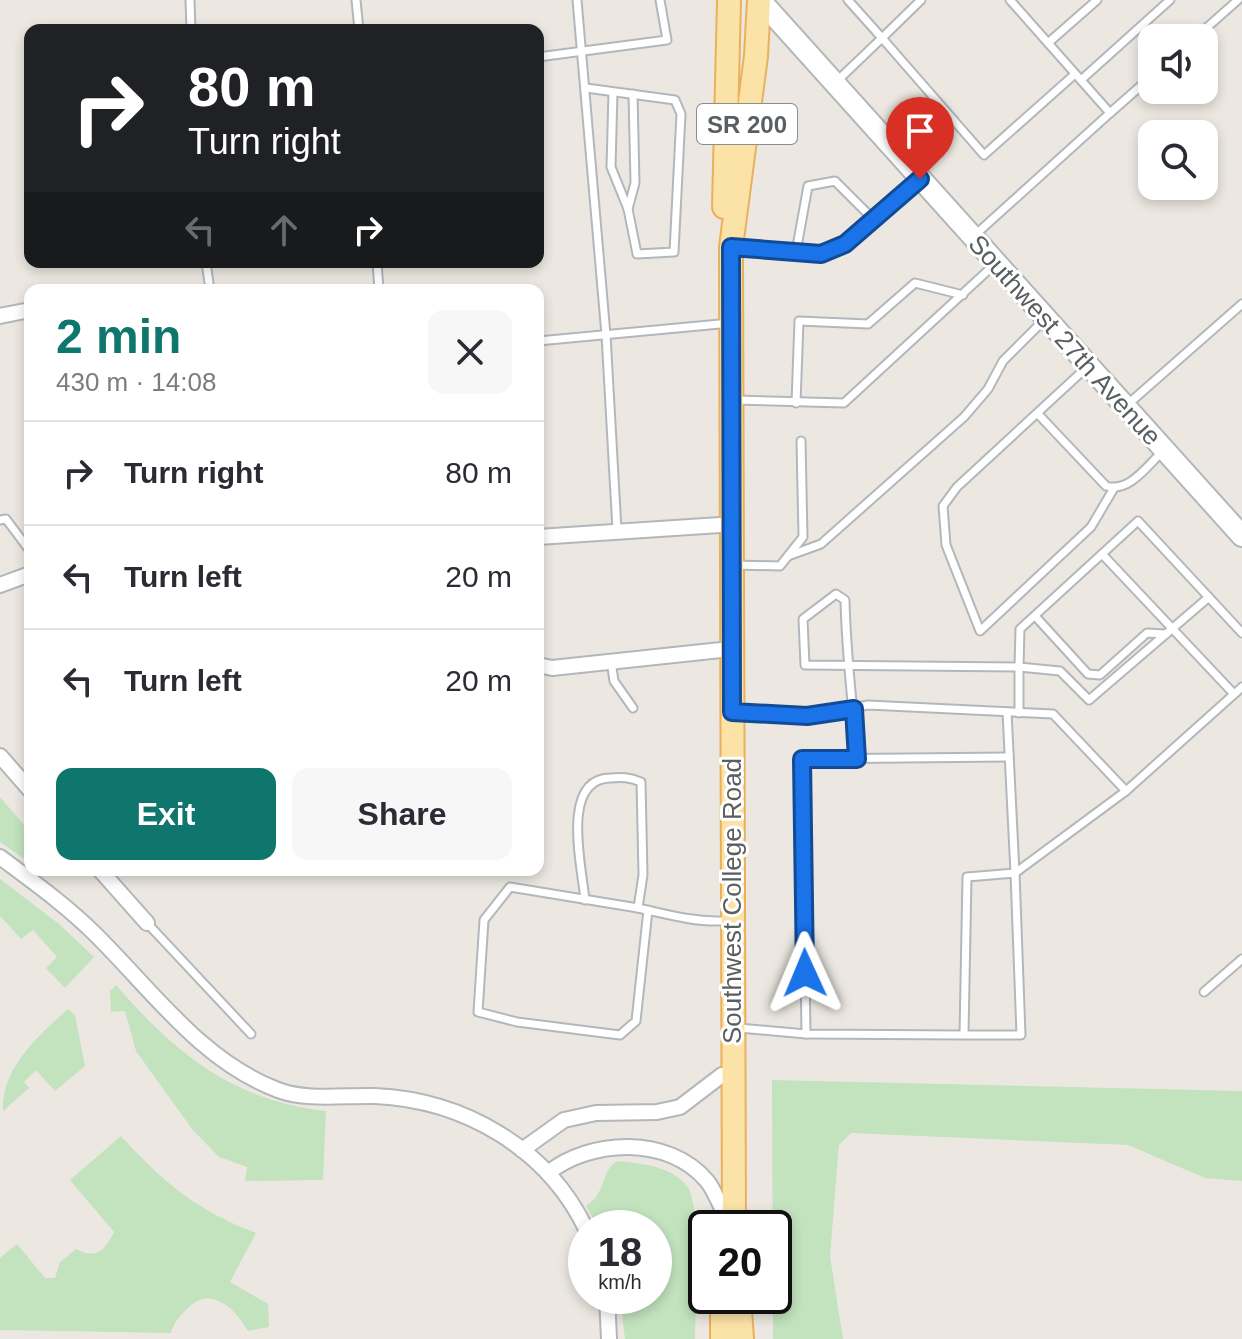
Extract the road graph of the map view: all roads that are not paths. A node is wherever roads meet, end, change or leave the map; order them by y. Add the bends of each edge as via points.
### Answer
1 (190, 0) edge
2 (356, 0) edge
3 (577, 0) edge
4 (660, 0) edge
5 (729, 0) edge
6 (760, 0) edge
7 (848, 0) edge
8 (921, 0) edge
9 (1023, 0) edge
10 (1097, 0) edge
11 (1170, 0) edge
12 (1238, 0) edge
13 (1013, 3) edge
14 (191, 24) edge
15 (358, 24) edge
16 (1211, 24) edge
17 (882, 38) junction
18 (1048, 43) junction
19 (584, 53) junction
20 (544, 56) edge
21 (1078, 77) junction
22 (834, 84) junction
23 (586, 88) junction
24 (1138, 88) edge
25 (613, 92) junction
26 (633, 94) junction
27 (1110, 113) junction
28 (920, 179) junction
29 (628, 209) junction
30 (873, 219) junction
31 (973, 237) junction
32 (731, 247) junction
33 (796, 252) junction
34 (996, 263) junction
35 (963, 295) junction
36 (1242, 304) edge
37 (24, 311) edge
38 (0, 316) edge
39 (1046, 318) junction
40 (720, 324) junction
41 (606, 335) junction
42 (544, 340) edge
43 (1088, 366) junction
44 (731, 400) junction
45 (796, 403) junction
46 (1125, 407) junction
47 (1038, 414) junction
48 (801, 441) dead end
49 (1164, 450) junction
50 (1119, 488) junction
51 (0, 520) edge
52 (720, 525) junction
53 (617, 530) junction
54 (544, 536) edge
55 (1242, 536) edge
56 (24, 543) edge
57 (1102, 554) junction
58 (788, 556) junction
59 (731, 565) junction
60 (24, 576) edge
61 (0, 585) edge
62 (1209, 597) junction
63 (1035, 616) junction
64 (1174, 628) junction
65 (1242, 633) edge
66 (1166, 634) junction
67 (721, 650) junction
68 (611, 661) junction
69 (846, 664) junction
70 (544, 666) edge
71 (1019, 667) junction
72 (1242, 687) edge
73 (1234, 694) junction
74 (633, 708) dead end
75 (854, 709) junction
76 (732, 712) junction
77 (1007, 712) junction
78 (1019, 713) junction
79 (0, 756) edge
80 (1009, 757) junction
81 (857, 759) junction
82 (24, 783) edge
83 (1126, 791) junction
84 (0, 857) edge
85 (1015, 873) junction
86 (105, 876) edge
87 (585, 900) junction
88 (638, 908) junction
89 (648, 910) junction
90 (721, 921) junction
91 (147, 923) joint
92 (1242, 959) edge
93 (1204, 992) dead end
94 (732, 1027) junction
95 (251, 1034) dead end
96 (806, 1034) junction
97 (964, 1035) junction
98 (722, 1075) junction
99 (522, 1150) junction
100 (548, 1173) junction
101 (573, 1210) edge
102 (719, 1210) edge
103 (722, 1210) edge
104 (734, 1210) edge
105 (608, 1314) edge
106 (722, 1314) edge
107 (740, 1314) edge
108 (609, 1339) edge
109 (722, 1339) edge
110 (742, 1339) edge

1 - 14 lane
2 - 15 lane
3 - 19 lane
4 - 19 lane via 667,40
5 - 40 main road, Southwest College Road / SR 200
6 - 22 main road, Southwest 27th Avenue
6 - 32 main road, Southwest College Road / SR 200
7 - 17 lane
8 - 17 lane
9 - 13 lane
10 - 18 lane
11 - 21 lane
12 - 16 lane
13 - 18 lane
17 - 21 lane via 984,155
17 - 22 lane
18 - 21 lane
19 - 20 lane
19 - 23 lane
21 - 27 lane
22 - 28 main road, Southwest 27th Avenue
23 - 25 lane
23 - 41 lane
24 - 27 lane
25 - 26 lane
25 - 29 lane via 611,167
26 - 29 lane via 635,183
26 - 29 lane via 675,100 681,114 674,252 637,254
27 - 31 lane
28 - 30 lane
28 - 31 main road, Southwest 27th Avenue
30 - 33 lane via 845,244 821,254
30 - 33 lane via 835,181 808,186
31 - 34 main road, Southwest 27th Avenue
32 - 33 lane
32 - 44 main road, Southwest College Road / SR 200
34 - 35 lane
34 - 39 main road, Southwest 27th Avenue
35 - 45 lane via 844,403
35 - 45 lane via 915,283 868,324 799,321
36 - 46 lane
37 - 38 street
39 - 43 main road, Southwest 27th Avenue
39 - 58 lane via 1003,361 964,417 821,544
40 - 41 lane
40 - 52 main road, Southwest College Road / SR 200
41 - 42 lane
41 - 53 lane
43 - 46 main road, Southwest 27th Avenue
43 - 47 lane
44 - 45 lane
44 - 59 main road, Southwest College Road / SR 200
46 - 49 main road, Southwest 27th Avenue
47 - 50 lane via 1106,486
47 - 50 lane via 943,506 946,545 980,631 1091,527
48 - 58 lane via 803,537
49 - 50 lane
49 - 55 main road, Southwest 27th Avenue
51 - 56 lane via 6,519
52 - 53 street
52 - 67 main road, Southwest College Road / SR 200
53 - 54 street
57 - 62 lane via 1138,521
57 - 63 lane
57 - 64 lane
58 - 59 lane via 780,566
59 - 76 main road, Southwest College Road / SR 200
60 - 61 street
62 - 64 lane
62 - 65 lane
63 - 66 lane via 1088,674 1100,675 1147,633
63 - 71 lane via 1020,629
64 - 66 lane
64 - 73 lane
66 - 71 lane via 1089,700 1060,671
67 - 68 street
67 - 90 main road, Southwest College Road / SR 200
68 - 70 street
68 - 74 lane via 614,681
69 - 69 lane via 845,600 836,594 803,619 805,665
69 - 71 lane
69 - 75 lane
71 - 78 lane
72 - 73 lane
73 - 83 lane
75 - 76 lane via 807,716
75 - 77 lane via 868,705
75 - 81 lane
76 - 94 main road, Southwest College Road / SR 200
77 - 78 lane
77 - 80 lane
78 - 83 lane via 1053,714
79 - 82 street
80 - 81 lane
80 - 85 lane
81 - 96 lane via 802,759
83 - 85 lane
84 - 99 street via 93,932 200,1043 252,1079 283,1092 421,1101 468,1115
85 - 97 lane via 967,877
85 - 97 lane via 1021,1035
86 - 91 street
87 - 88 lane
87 - 88 lane via 577,807 587,785 600,778 629,777 641,782 643,875
87 - 89 lane via 510,887 484,920 478,1012 620,1035 636,1021
88 - 89 lane
89 - 90 lane
90 - 98 main road, Southwest College Road / SR 200
91 - 95 lane
92 - 93 lane
94 - 96 lane
94 - 104 main road, Southwest College Road / SR 200
96 - 97 lane
98 - 99 street via 680,1107 564,1120
98 - 103 main road, Southwest College Road / SR 200
99 - 100 street
100 - 101 street
100 - 102 street via 583,1152 614,1146 647,1149 689,1166 707,1181
105 - 108 street
106 - 109 main road
107 - 110 main road

